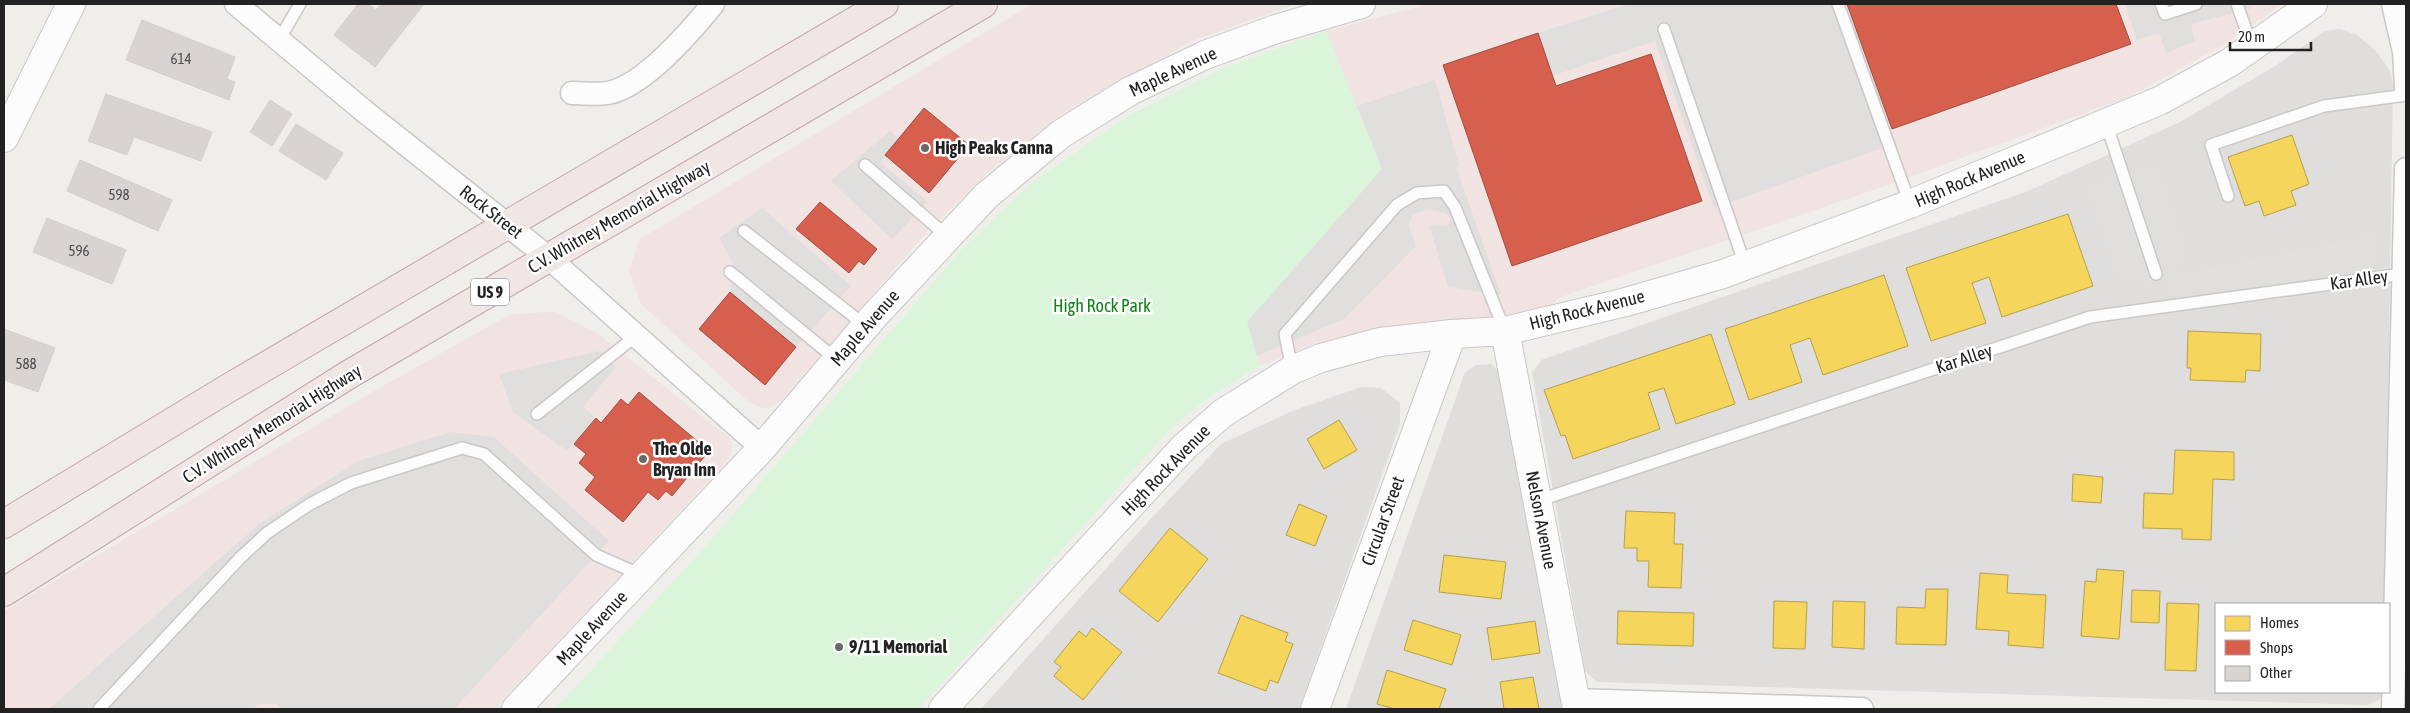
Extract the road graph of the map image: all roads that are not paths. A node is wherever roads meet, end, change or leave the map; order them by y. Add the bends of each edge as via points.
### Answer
1 (71, 4) edge
2 (236, 4) edge
3 (300, 4) edge
4 (713, 4) edge
5 (884, 4) edge
6 (983, 4) edge
7 (1360, 4) edge
8 (1838, 4) edge
9 (2161, 4) edge
10 (2196, 4) edge
11 (2237, 4) edge
12 (2313, 4) edge
13 (2393, 4) edge
14 (1664, 29) dead end
15 (279, 40) junction
16 (2252, 47) junction
17 (2405, 63) edge
18 (2406, 88) edge
19 (572, 93) dead end
20 (2406, 95) edge
21 (2106, 123) junction
22 (4, 138) edge
23 (865, 166) dead end
24 (2406, 170) edge
25 (2228, 196) dead end
26 (1910, 204) junction
27 (507, 224) junction
28 (744, 231) dead end
29 (948, 237) junction
30 (549, 258) junction
31 (1746, 265) junction
32 (730, 272) dead end
33 (2156, 274) dead end
34 (2403, 274) junction
35 (866, 326) junction
36 (1505, 331) junction
37 (1452, 334) junction
38 (636, 336) junction
39 (837, 360) junction
40 (1292, 370) junction
41 (537, 414) dead end
42 (762, 448) junction
43 (1537, 502) junction
44 (4, 524) edge
45 (2401, 533) edge
46 (642, 575) junction
47 (4, 592) edge
48 (1576, 704) edge
49 (99, 709) edge
50 (516, 709) edge
51 (943, 709) edge
52 (1315, 709) edge
53 (1862, 709) edge
54 (2393, 709) edge

1 - 22 street
2 - 15 street, Rock Street
3 - 15 lane
4 - 19 street via 653,68 627,86 608,93
5 - 27 highway
6 - 30 highway, C.V. Whitney Memorial Highway / US 9
7 - 29 street, Maple Avenue via 1276,29 1206,55 1092,113 1061,134 986,196
8 - 26 lane
9 - 10 lane via 2165,14
11 - 16 lane
12 - 16 street, High Rock Avenue
13 - 17 street
14 - 31 lane
15 - 27 street, Rock Street
16 - 21 street, High Rock Avenue via 2229,63 2159,100
17 - 18 street
20 - 25 lane via 2324,106 2211,145
21 - 26 street, High Rock Avenue
21 - 33 lane
23 - 29 lane
24 - 34 street
26 - 31 street, High Rock Avenue
27 - 30 street, Rock Street
27 - 44 highway
28 - 35 lane
29 - 35 street, Maple Avenue
30 - 38 street, Rock Street
30 - 47 highway, C.V. Whitney Memorial Highway / US 9 via 348,375
31 - 36 street, High Rock Avenue via 1626,302
32 - 39 lane
34 - 43 lane, Kar Alley via 2090,317
34 - 45 street
35 - 39 street, Maple Avenue
36 - 37 street, High Rock Avenue
36 - 40 lane via 1455,207 1444,191 1417,193 1397,205 1285,334
36 - 43 street, Nelson Avenue
37 - 40 street, High Rock Avenue via 1380,342 1321,358
37 - 52 street, Circular Street
38 - 41 lane
38 - 42 street, Rock Street
39 - 42 street, Maple Avenue
40 - 51 street, High Rock Avenue via 1223,414 1185,446
42 - 46 street, Maple Avenue
43 - 48 street, Nelson Avenue
45 - 54 street
46 - 49 lane via 596,555 484,454 462,448 351,482 267,533
46 - 50 street, Maple Avenue
48 - 53 street

